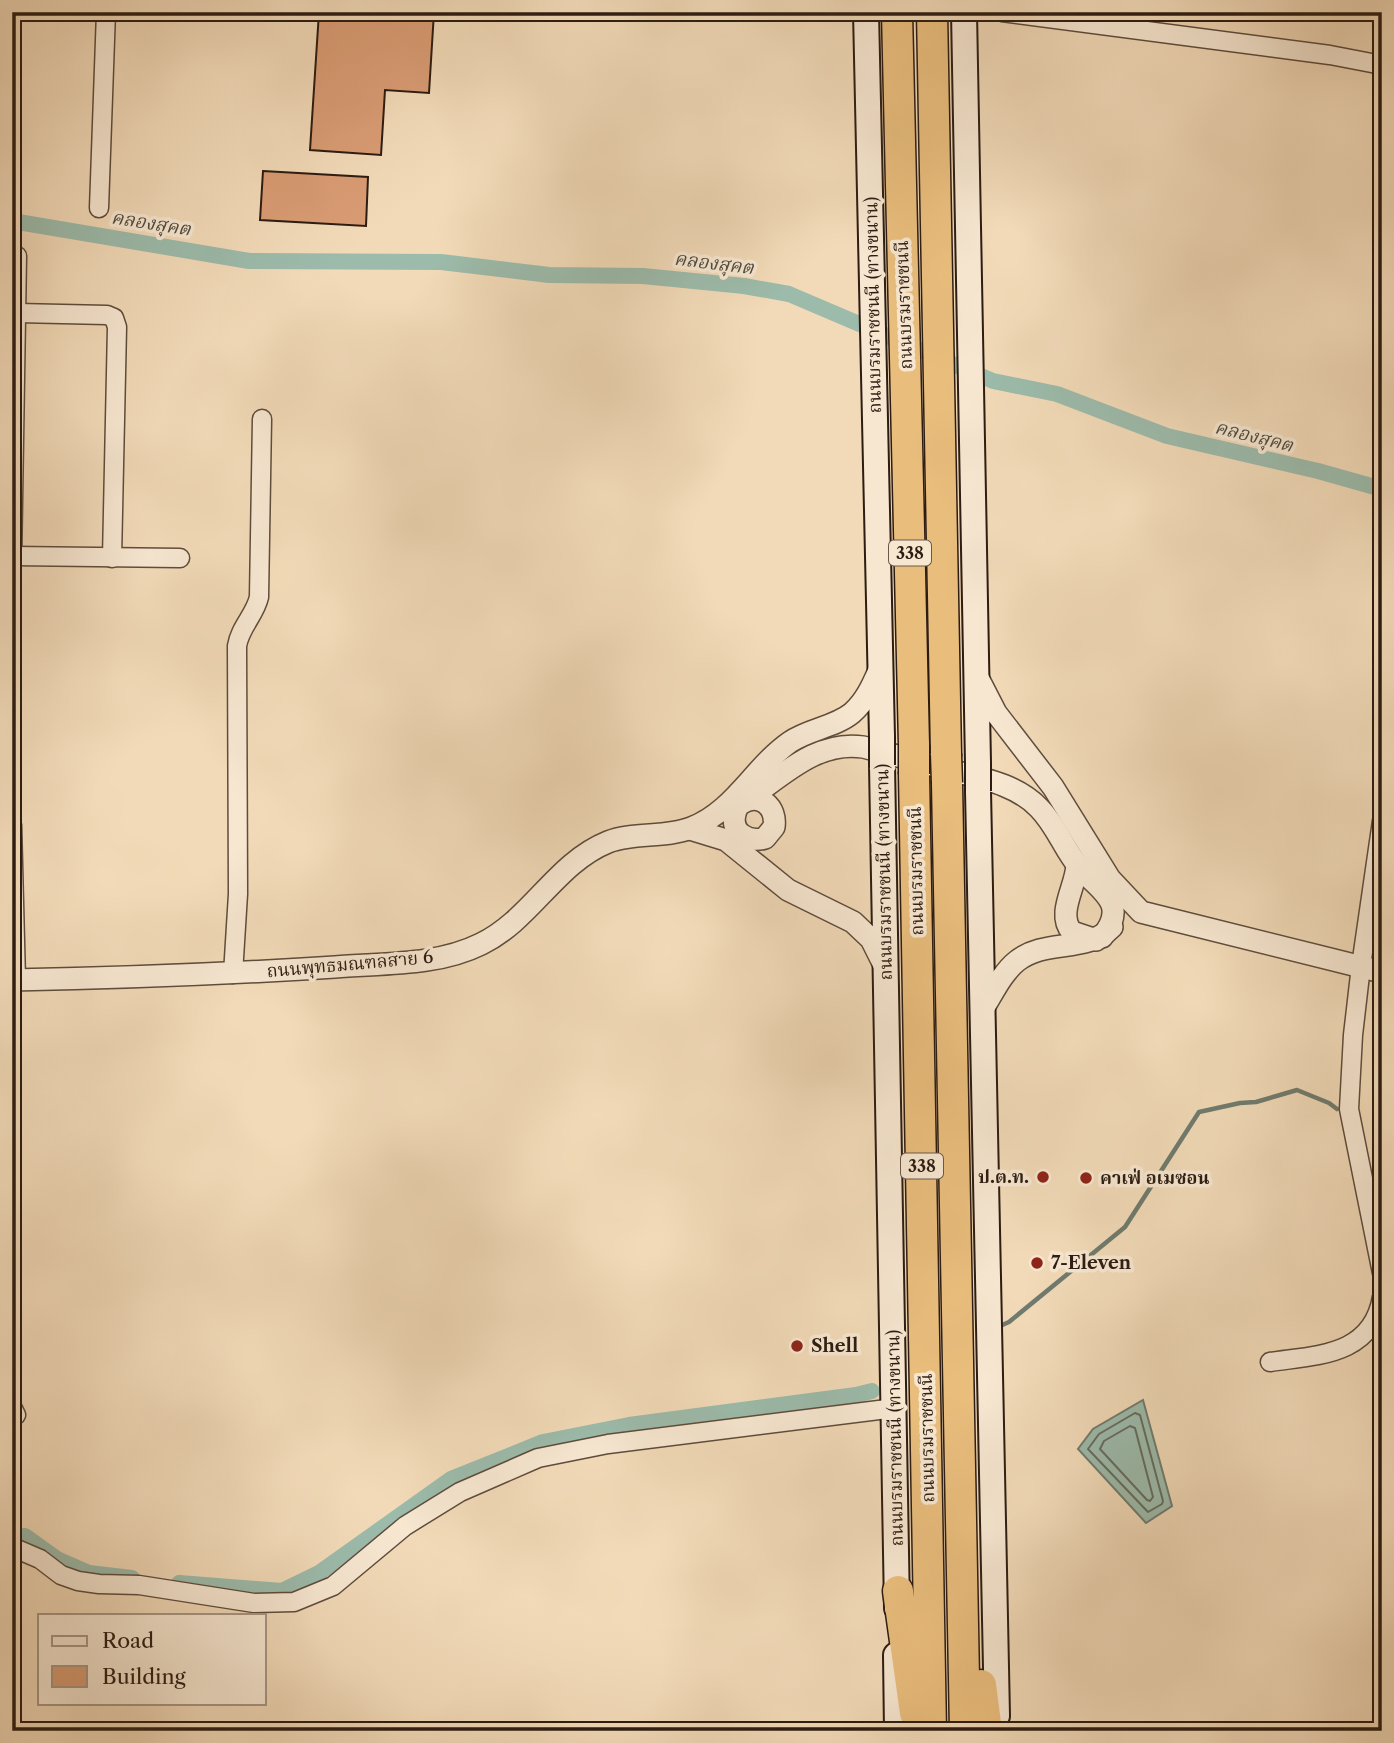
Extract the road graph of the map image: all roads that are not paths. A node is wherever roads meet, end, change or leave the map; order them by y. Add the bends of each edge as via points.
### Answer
1 (106, 12) edge
2 (866, 12) edge
3 (897, 12) edge
4 (932, 12) edge
5 (964, 12) edge
6 (1002, 12) edge
7 (1382, 65) edge
8 (99, 208) dead end
9 (17, 256) dead end
10 (17, 313) junction
11 (262, 419) dead end
12 (112, 558) junction
13 (180, 558) dead end
14 (13, 559) edge
15 (880, 668) junction
16 (976, 673) junction
17 (761, 767) junction
18 (744, 802) junction
19 (715, 816) junction
20 (1382, 821) edge
21 (12, 825) edge
22 (690, 829) junction
23 (744, 837) junction
24 (755, 862) junction
25 (1077, 865) junction
26 (1110, 879) junction
27 (1141, 912) junction
28 (1104, 934) junction
29 (1361, 966) junction
30 (886, 969) junction
31 (1382, 972) edge
32 (233, 974) junction
33 (14, 980) edge
34 (983, 1009) junction
35 (1382, 1273) edge
36 (1382, 1297) edge
37 (1270, 1362) dead end
38 (894, 1408) junction
39 (960, 1497) junction
40 (12, 1547) edge
41 (898, 1591) junction
42 (897, 1731) edge
43 (918, 1731) edge
44 (931, 1731) edge
45 (965, 1731) edge
46 (986, 1731) edge
47 (997, 1731) edge

1 - 8 street
2 - 15 main road, ถนนบรมราชชนนี (ทางขนาน) / 338
3 - 44 highway, ถนนบรมราชชนนี / 338
4 - 39 highway, ถนนบรมราชชนนี / 338
5 - 16 main road
6 - 7 street
9 - 10 street
10 - 12 street via 114,318
10 - 14 street
11 - 32 street via 259,597 237,646 238,894
12 - 13 street
12 - 14 street
15 - 17 street, ถนนพุทธมณฑลสาย 6 via 852,713 791,741
15 - 30 main road, ถนนบรมราชชนนี (ทางขนาน) / 338, bridge
16 - 26 street via 996,713 1053,787
16 - 34 main road, bridge
17 - 18 street
17 - 19 street, ถนนพุทธมณฑลสาย 6
18 - 19 street
18 - 23 street via 734,821
18 - 23 street via 765,802 775,820 765,838
18 - 25 street via 816,752 844,745 863,747 996,782 1020,793 1047,817
19 - 22 street, ถนนพุทธมณฑลสาย 6
20 - 29 street
21 - 33 street
22 - 24 street, ถนนพุทธมณฑลสาย 6 via 726,840
22 - 32 street, ถนนพุทธมณฑลสาย 6 via 635,835 586,854 509,928 460,953 416,961
23 - 24 street
24 - 30 street, ถนนพุทธมณฑลสาย 6 via 788,890 853,922 878,948
25 - 28 street via 1113,906 1111,924
25 - 28 street via 1066,921 1072,932
26 - 27 street
26 - 28 street via 1119,904 1118,917
27 - 28 street
27 - 29 street
28 - 34 street via 1026,955 1008,970
29 - 31 street
29 - 35 street via 1349,1109
30 - 38 main road, ถนนบรมราชชนนี (ทางขนาน) / 338
32 - 33 street, ถนนพุทธมณฑลสาย 6
34 - 47 main road
36 - 37 street via 1379,1312 1361,1338 1342,1350
38 - 40 street via 608,1444 538,1458 460,1492 405,1526 333,1586 294,1602 254,1603 139,1585 78,1581
38 - 41 main road, ถนนบรมราชชนนี (ทางขนาน) / 338
39 - 45 highway, ถนนบรมราชชนนี / 338
39 - 46 highway
41 - 42 main road, ถนนบรมราชชนนี (ทางขนาน) / 338
41 - 43 highway

